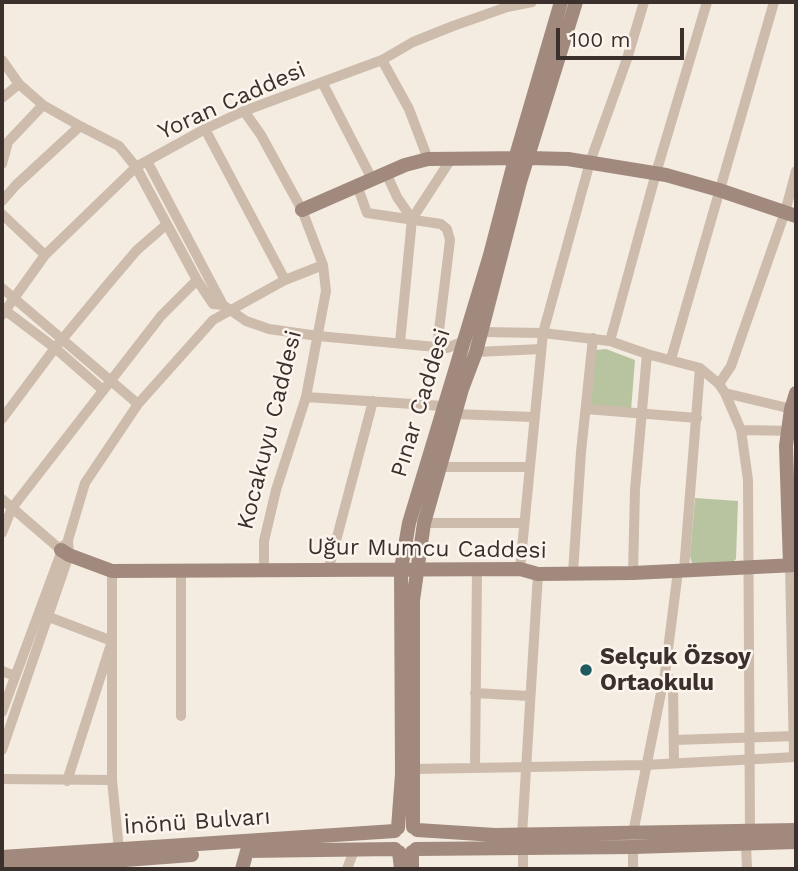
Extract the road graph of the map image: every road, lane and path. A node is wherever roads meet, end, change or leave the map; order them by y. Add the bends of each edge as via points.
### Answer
1 (532, 2) edge
2 (561, 2) edge
3 (576, 2) edge
4 (645, 2) edge
5 (707, 2) edge
6 (774, 2) edge
7 (2, 60) edge
8 (382, 60) junction
9 (322, 82) junction
10 (19, 84) junction
11 (2, 99) edge
12 (44, 105) junction
13 (244, 111) junction
14 (80, 126) junction
15 (205, 129) junction
16 (428, 159) junction
17 (450, 159) junction
18 (522, 159) junction
19 (147, 161) junction
20 (590, 162) junction
21 (2, 164) edge
22 (136, 167) junction
23 (796, 171) edge
24 (386, 173) junction
25 (656, 173) junction
26 (372, 179) junction
27 (357, 185) junction
28 (719, 190) junction
29 (2, 201) edge
30 (302, 210) junction
31 (2, 214) edge
32 (791, 214) edge
33 (412, 219) junction
34 (167, 224) junction
35 (45, 255) junction
36 (323, 265) junction
37 (197, 280) junction
38 (285, 280) junction
39 (2, 288) edge
40 (14, 299) junction
41 (223, 305) junction
42 (3, 311) edge
43 (232, 311) junction
44 (481, 332) junction
45 (543, 333) junction
46 (318, 335) junction
47 (64, 338) junction
48 (593, 338) junction
49 (610, 341) junction
50 (462, 342) junction
51 (400, 343) junction
52 (437, 347) junction
53 (55, 348) junction
54 (541, 349) junction
55 (476, 352) junction
56 (647, 354) junction
57 (671, 359) junction
58 (700, 368) junction
59 (111, 380) junction
60 (722, 389) junction
61 (103, 390) junction
62 (796, 393) edge
63 (306, 397) junction
64 (373, 401) junction
65 (138, 404) junction
66 (586, 409) junction
67 (449, 410) junction
68 (794, 410) edge
69 (642, 412) junction
70 (533, 417) junction
71 (697, 418) junction
72 (2, 419) edge
73 (741, 430) junction
74 (792, 431) edge
75 (440, 467) junction
76 (530, 467) junction
77 (2, 499) edge
78 (12, 508) junction
79 (425, 523) junction
80 (524, 523) junction
81 (2, 533) edge
82 (66, 549) junction
83 (793, 565) edge
84 (747, 568) junction
85 (520, 569) junction
86 (264, 570) junction
87 (409, 570) junction
88 (112, 571) junction
89 (181, 571) junction
90 (328, 571) junction
91 (477, 571) junction
92 (681, 571) junction
93 (573, 573) junction
94 (633, 573) junction
95 (538, 574) junction
96 (49, 617) junction
97 (112, 641) junction
98 (2, 671) edge
99 (665, 673) junction
100 (15, 677) junction
101 (475, 693) junction
102 (529, 696) junction
103 (2, 712) edge
104 (181, 716) dead end
105 (748, 736) junction
106 (795, 736) edge
107 (674, 740) junction
108 (2, 750) edge
109 (795, 757) edge
110 (749, 759) junction
111 (674, 763) junction
112 (645, 765) junction
113 (475, 768) junction
114 (527, 768) junction
115 (413, 769) junction
116 (2, 779) edge
117 (67, 780) junction
118 (112, 780) junction
119 (396, 829) junction
120 (415, 829) junction
121 (796, 830) edge
122 (748, 838) junction
123 (633, 840) junction
124 (523, 842) junction
125 (796, 842) edge
126 (355, 848) junction
127 (119, 850) junction
128 (247, 851) junction
129 (405, 851) junction
130 (2, 857) edge
131 (28, 868) edge
132 (5, 869) edge
133 (242, 869) edge
134 (347, 869) edge
135 (401, 869) edge
136 (412, 869) edge
137 (523, 869) edge
138 (633, 869) edge
139 (747, 869) edge

1 - 8 street, Yoran Caddesi via 453,26
2 - 18 main road, Pınar Caddesi
3 - 18 main road, Pınar Caddesi
4 - 20 street
5 - 25 street
6 - 28 street
7 - 10 street
8 - 9 street, Yoran Caddesi
8 - 16 street via 409,109
9 - 13 street, Yoran Caddesi
9 - 26 street
10 - 11 street
10 - 12 street
12 - 14 street
12 - 21 street via 8,142
13 - 15 street, Yoran Caddesi
13 - 30 street, Kocakuyu Caddesi
14 - 22 street via 119,146
14 - 29 street
15 - 19 street, Yoran Caddesi
15 - 38 street
16 - 17 main road
16 - 24 main road
17 - 18 main road
17 - 33 street
18 - 20 main road
18 - 44 main road, Pınar Caddesi via 520,183
18 - 50 main road, Pınar Caddesi
19 - 22 street, Yoran Caddesi
19 - 41 street
20 - 25 main road
20 - 45 street
22 - 34 street
22 - 35 street, Yoran Caddesi
23 - 32 street
24 - 26 main road
24 - 33 street
25 - 28 main road
25 - 49 street
26 - 27 main road
27 - 30 main road
27 - 33 street via 367,213
28 - 32 main road
28 - 57 street
30 - 36 street, Kocakuyu Caddesi
31 - 35 street
32 - 60 street
33 - 51 street
33 - 52 street via 441,224 450,240
34 - 37 street
34 - 47 street via 137,250
35 - 40 street, Yoran Caddesi
36 - 38 street
36 - 46 street, Kocakuyu Caddesi via 326,291
37 - 41 street via 213,304
37 - 59 street via 160,316
38 - 43 street
39 - 40 street
40 - 42 street, Yoran Caddesi
40 - 47 street
41 - 43 street
42 - 53 street
43 - 46 street via 269,329
43 - 65 street via 213,320
44 - 45 street
44 - 50 main road
44 - 55 main road, Pınar Caddesi
45 - 48 street
45 - 54 street
46 - 51 street
46 - 63 street, Kocakuyu Caddesi
47 - 53 street
47 - 59 street
48 - 49 street
48 - 66 street
49 - 56 street
50 - 52 street
50 - 55 main road
50 - 67 main road, Pınar Caddesi
51 - 52 street
53 - 61 street
53 - 72 street
54 - 55 street
54 - 70 street
55 - 67 main road, Pınar Caddesi
56 - 57 street
56 - 69 street
57 - 58 street
58 - 60 street
58 - 71 street
59 - 61 street
59 - 65 street
60 - 68 street
60 - 73 street
61 - 78 street
62 - 68 main road
63 - 64 street
63 - 86 street, Kocakuyu Caddesi via 276,490 264,541
64 - 67 street
64 - 90 street
65 - 82 street via 85,483
66 - 69 street
66 - 93 street
67 - 70 street
67 - 75 main road, Pınar Caddesi
67 - 87 main road, Pınar Caddesi via 409,523
68 - 74 main road
69 - 71 street
69 - 94 street
70 - 76 street
71 - 92 street
73 - 74 street
73 - 84 street via 748,480
74 - 83 main road via 786,446
75 - 76 street
75 - 79 main road, Pınar Caddesi
76 - 80 street
77 - 78 street
78 - 81 street
78 - 82 street
79 - 80 street
79 - 87 main road, Pınar Caddesi
80 - 85 street
82 - 88 main road, Uğur Mumcu Caddesi
82 - 96 street
82 - 100 street
83 - 84 main road, Uğur Mumcu Caddesi
83 - 106 street
84 - 92 main road, Uğur Mumcu Caddesi
84 - 105 street
85 - 91 main road, Uğur Mumcu Caddesi
85 - 95 main road, Uğur Mumcu Caddesi
86 - 89 main road, Uğur Mumcu Caddesi
86 - 90 main road, Uğur Mumcu Caddesi
87 - 90 main road, Uğur Mumcu Caddesi
87 - 91 main road, Uğur Mumcu Caddesi
87 - 115 main road, Pınar Caddesi
87 - 119 main road, Pınar Caddesi
88 - 89 main road, Uğur Mumcu Caddesi
88 - 97 street
89 - 104 street
91 - 101 street
92 - 94 main road, Uğur Mumcu Caddesi
92 - 99 street
93 - 94 main road, Uğur Mumcu Caddesi
93 - 95 main road, Uğur Mumcu Caddesi
95 - 102 street
96 - 97 street
96 - 108 street
97 - 117 street
97 - 118 street
98 - 100 street
99 - 107 street via 673,682
99 - 112 street
100 - 103 street
101 - 102 street
101 - 113 street
102 - 114 street
105 - 106 street
105 - 107 street
105 - 110 street
106 - 109 street
107 - 111 street
109 - 110 street
110 - 111 street
110 - 122 street
111 - 112 street
112 - 114 street
112 - 123 street
113 - 114 street
113 - 115 street
114 - 124 street
115 - 120 main road, Pınar Caddesi
116 - 117 street
117 - 118 street
118 - 127 street
119 - 120 main road via 405,825
119 - 127 main road, İnönü Bulvarı
119 - 129 main road via 392,840
120 - 124 main road, İnönü Bulvarı
120 - 129 main road via 420,838
121 - 122 main road, İnönü Bulvarı
122 - 123 main road, İnönü Bulvarı
122 - 125 main road, İnönü Bulvarı
122 - 139 street
123 - 124 main road, İnönü Bulvarı
123 - 138 street
124 - 129 main road, İnönü Bulvarı
124 - 137 street
126 - 128 main road, İnönü Bulvarı
126 - 129 main road, İnönü Bulvarı
126 - 134 street
127 - 130 main road, İnönü Bulvarı
128 - 131 main road, İnönü Bulvarı
128 - 133 main road
129 - 135 main road
129 - 136 main road
131 - 132 main road, İnönü Bulvarı

